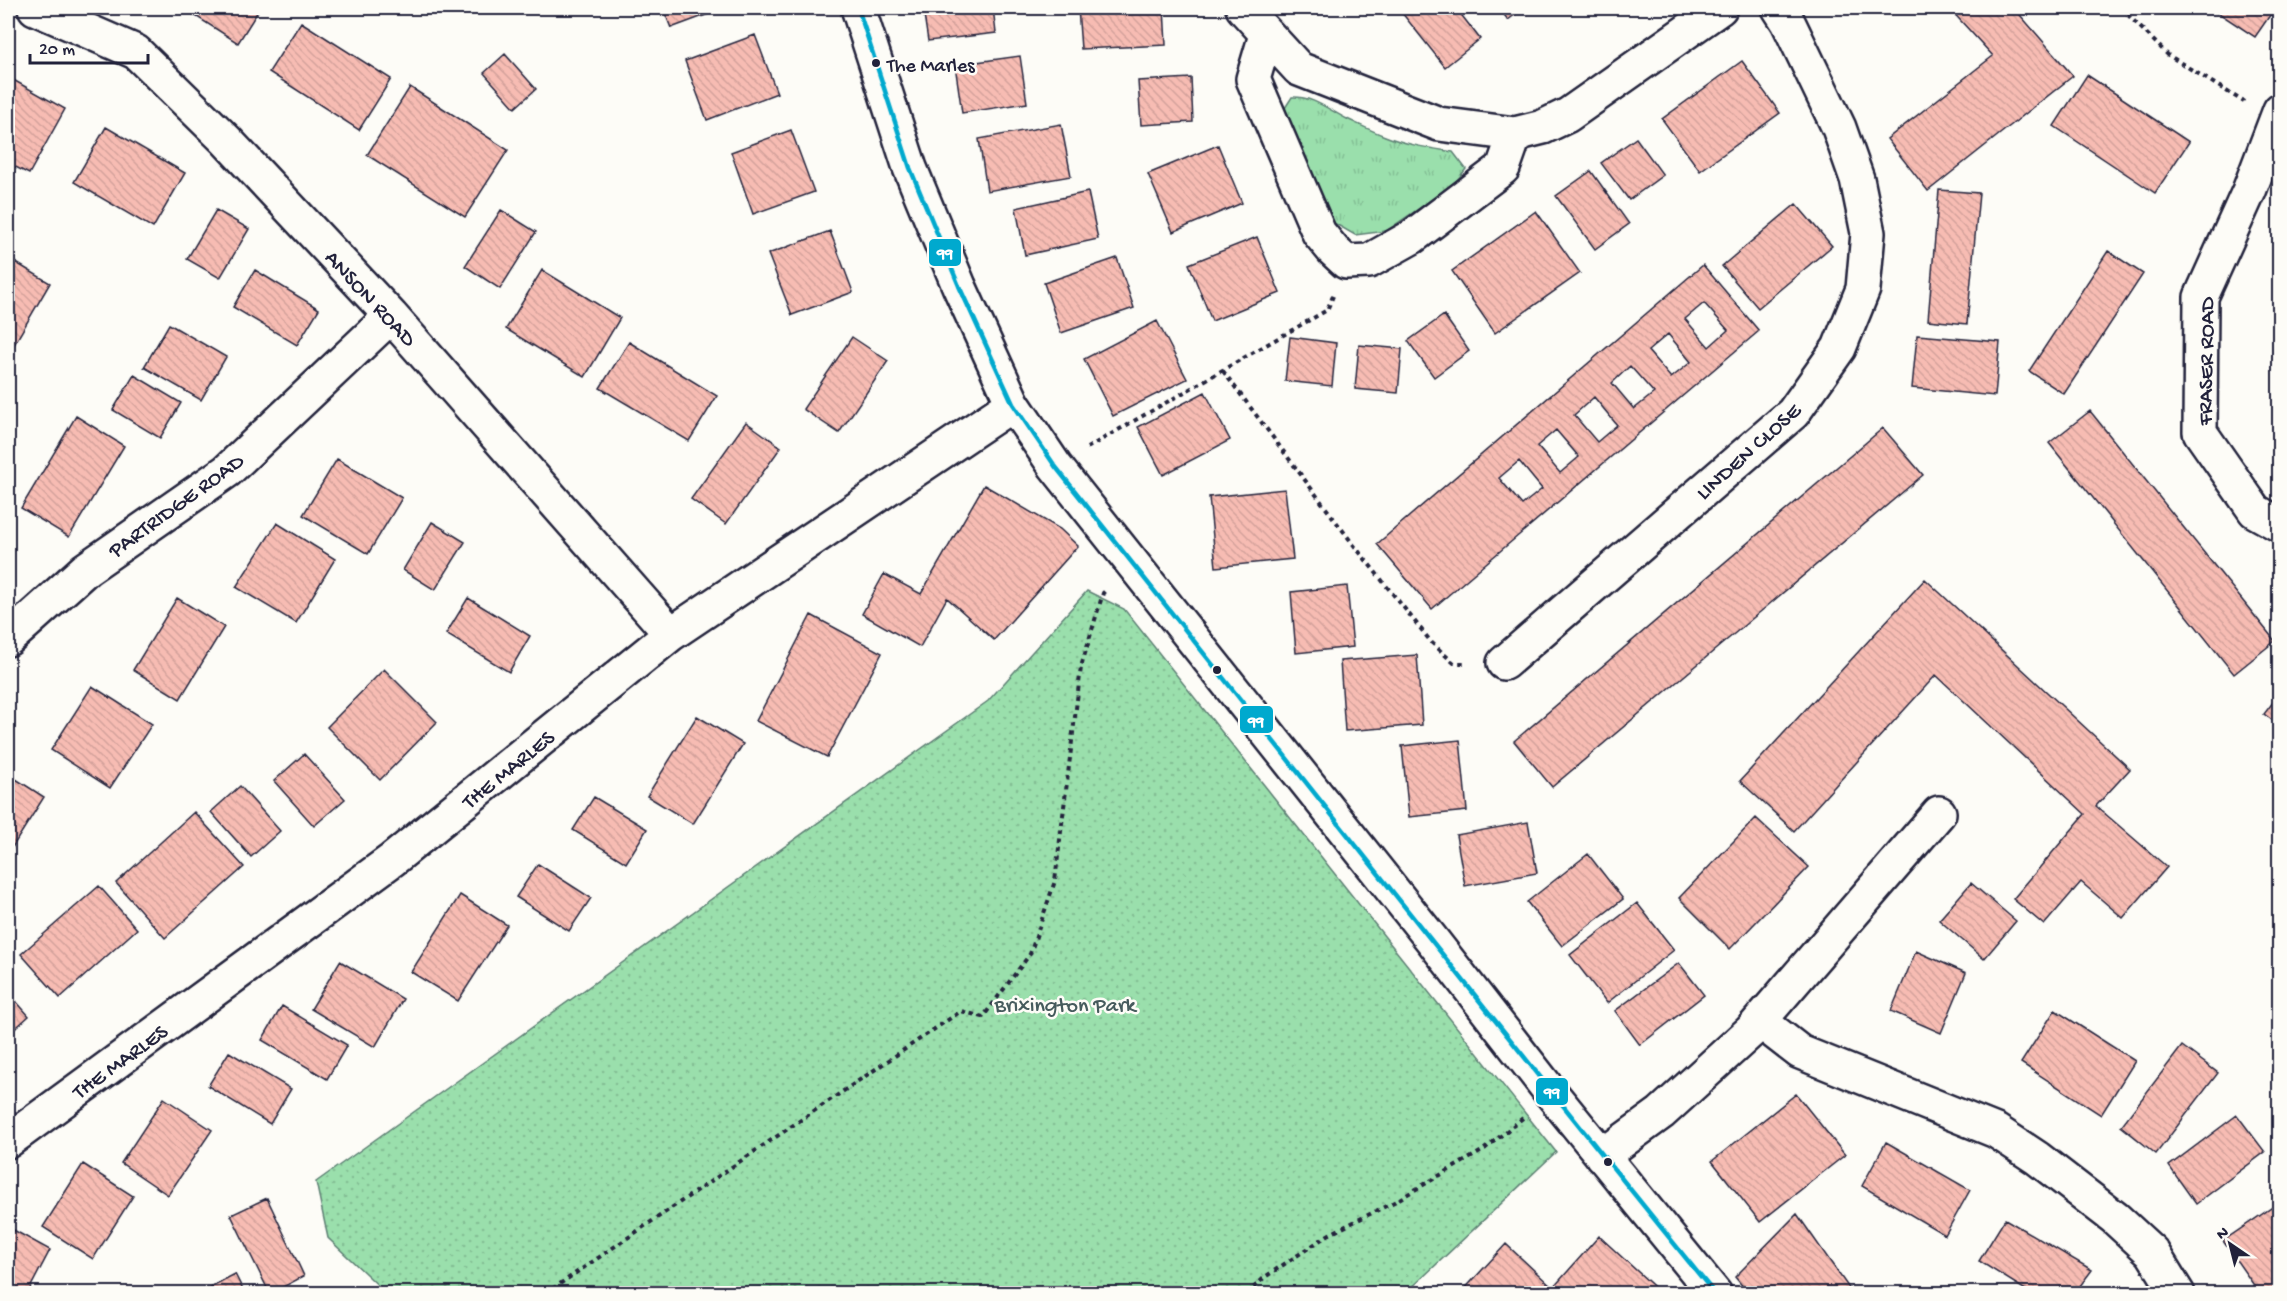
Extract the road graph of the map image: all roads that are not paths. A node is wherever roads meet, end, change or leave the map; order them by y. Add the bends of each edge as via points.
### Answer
1 (35, 8) edge
2 (858, 8) edge
3 (1243, 8) edge
4 (1720, 8) edge
5 (1779, 8) edge
6 (1266, 35) junction
7 (2277, 116) edge
8 (1515, 134) junction
9 (391, 316) junction
10 (1013, 404) junction
11 (2280, 525) edge
12 (671, 634) junction
13 (8, 639) edge
14 (1504, 663) road end
15 (1939, 813) dead end
16 (1760, 1021) junction
17 (8, 1141) edge
18 (1602, 1156) junction
19 (1714, 1293) edge
20 (2178, 1293) edge

1 - 9 street, ANSON ROAD via 136,52 226,140
2 - 10 street via 910,168
3 - 6 street
4 - 8 street via 1568,115
5 - 14 street, LINDEN CLOSE via 1839,128 1857,179 1868,233 1863,289 1839,348 1793,413
6 - 8 street via 1299,69 1319,77 1439,124
6 - 8 street via 1253,79 1319,233 1346,262 1369,261 1412,237 1503,168
7 - 11 street, FRASER ROAD via 2249,191 2201,297 2200,432 2255,511
9 - 12 street, ANSON ROAD
9 - 13 street, PARTRIDGE ROAD via 227,471 86,569
10 - 12 street, THE MARLES
10 - 18 street via 1055,466
12 - 17 street, THE MARLES via 392,860
15 - 16 street
16 - 18 street via 1661,1113
16 - 20 street via 1800,1052 1996,1131 2029,1152 2115,1218 2152,1252
18 - 19 street

